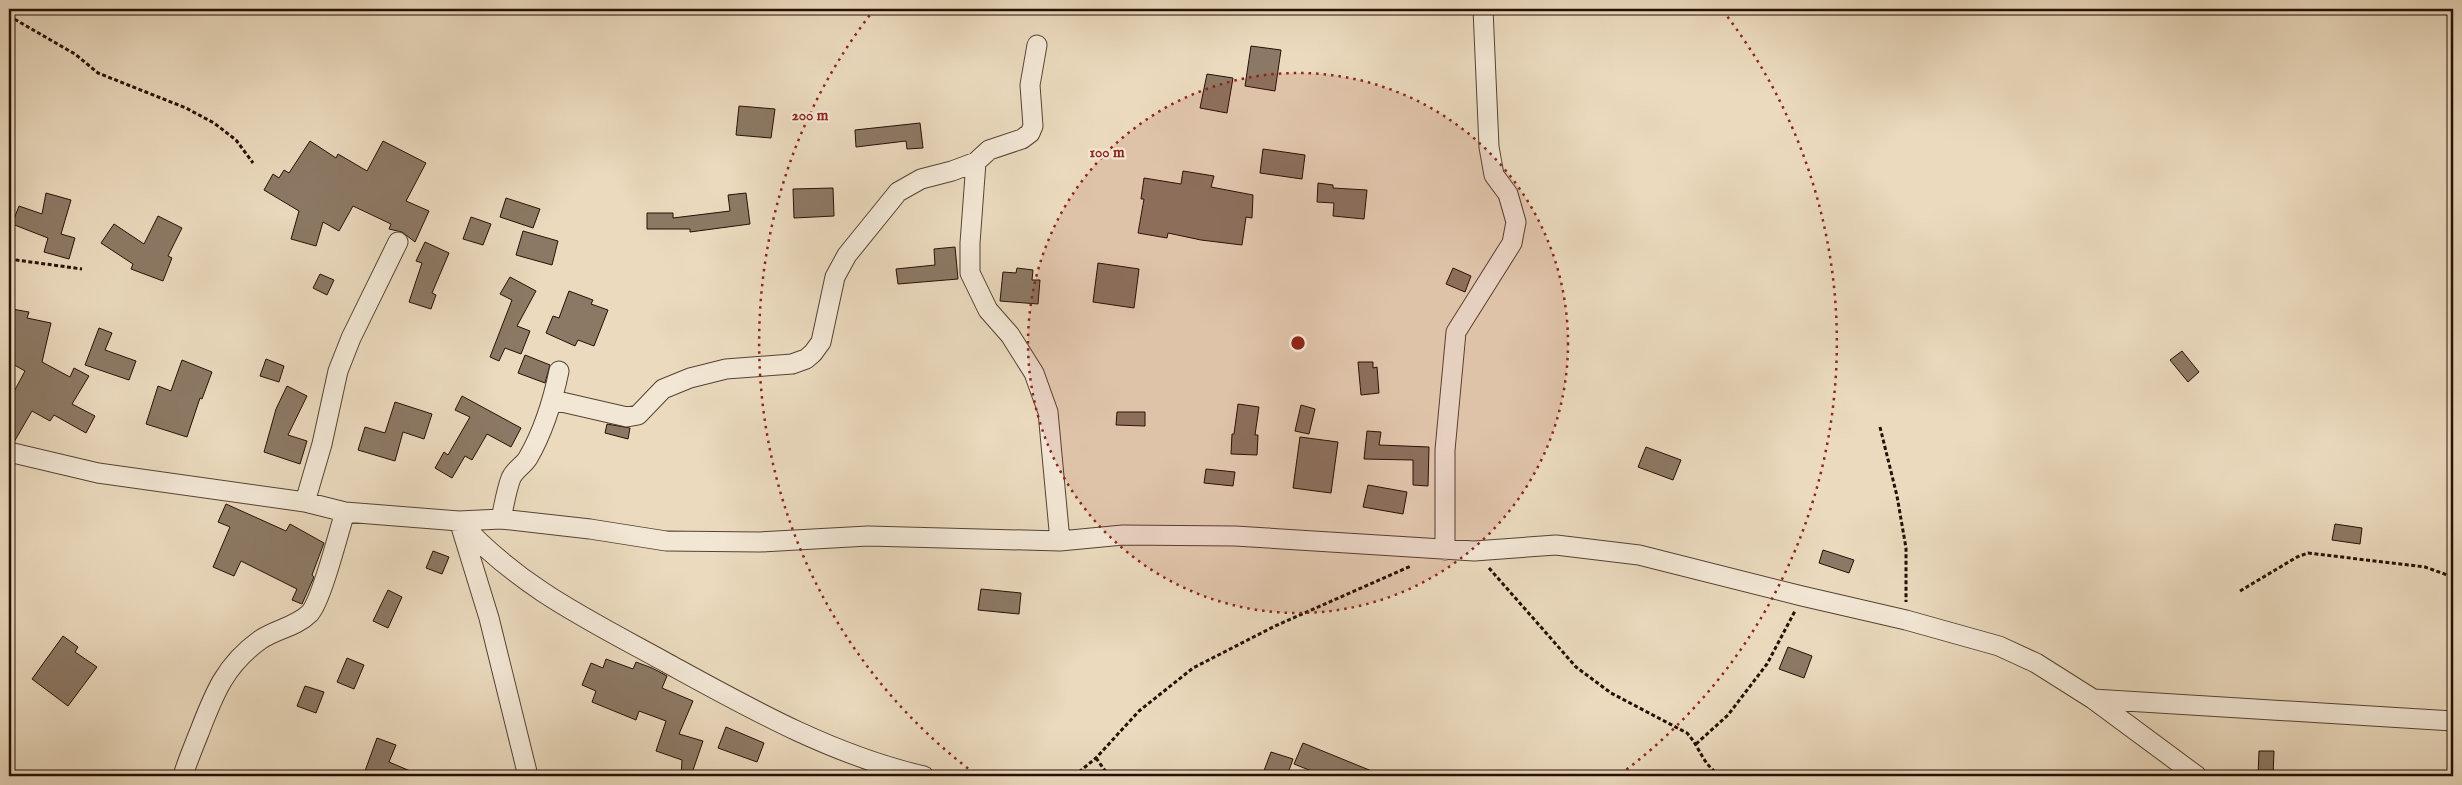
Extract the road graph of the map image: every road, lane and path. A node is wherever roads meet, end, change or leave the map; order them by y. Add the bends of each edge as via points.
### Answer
1 (1483, 9) edge
2 (9, 16) edge
3 (1037, 45) dead end
4 (976, 162) junction
5 (253, 163) dead end
6 (398, 242) dead end
7 (9, 259) edge
8 (82, 269) dead end
9 (559, 371) dead end
10 (552, 400) junction
11 (1880, 427) dead end
12 (9, 452) edge
13 (305, 502) junction
14 (345, 512) junction
15 (500, 519) junction
16 (459, 521) junction
17 (1060, 542) junction
18 (1445, 550) junction
19 (1474, 551) junction
20 (1419, 562) dead end
21 (2453, 577) edge
22 (2240, 591) dead end
23 (1802, 596) junction
24 (1906, 620) junction
25 (2093, 699) junction
26 (2453, 721) edge
27 (1696, 744) junction
28 (1096, 758) junction
29 (183, 776) edge
30 (528, 776) edge
31 (924, 776) edge
32 (1074, 776) edge
33 (1108, 776) edge
34 (1720, 776) edge
35 (2197, 776) edge

1 - 18 street via 1489,147 1494,175 1508,194 1516,222 1512,243 1456,332 1444,450
2 - 5 path via 67,50 98,73 186,108 214,123 236,140
3 - 4 street via 1030,85 1033,126 1030,133 989,150
4 - 10 street via 921,179 898,192 847,255 835,277 821,342 806,359 792,364 726,369 690,378 663,389 638,415 627,417
4 - 17 street via 970,273 988,310 1010,335 1034,373 1048,412
6 - 13 street via 338,371
7 - 8 path
9 - 10 street
10 - 15 street via 527,460 516,469 510,480
11 - 24 path via 1906,548
12 - 13 street via 98,474
13 - 14 street
14 - 16 street
14 - 29 street via 311,612 299,622 265,637 243,652 230,668 215,692
15 - 16 street
15 - 17 street via 657,540 704,542 868,536
16 - 30 street via 489,618
16 - 31 street via 481,546 530,586 718,692 813,738 897,770
17 - 18 street via 1123,535 1235,536
18 - 19 street
19 - 23 street via 1556,545 1594,548 1640,555
19 - 27 path via 1576,667 1611,693 1674,725
20 - 28 path via 1275,626 1193,668 1139,711
21 - 22 path via 2425,566 2308,553
23 - 24 street
23 - 27 path via 1766,664 1728,714
24 - 25 street via 1999,646 2036,663
25 - 26 street
25 - 35 street
27 - 34 path via 1701,758
28 - 32 path
28 - 33 path

